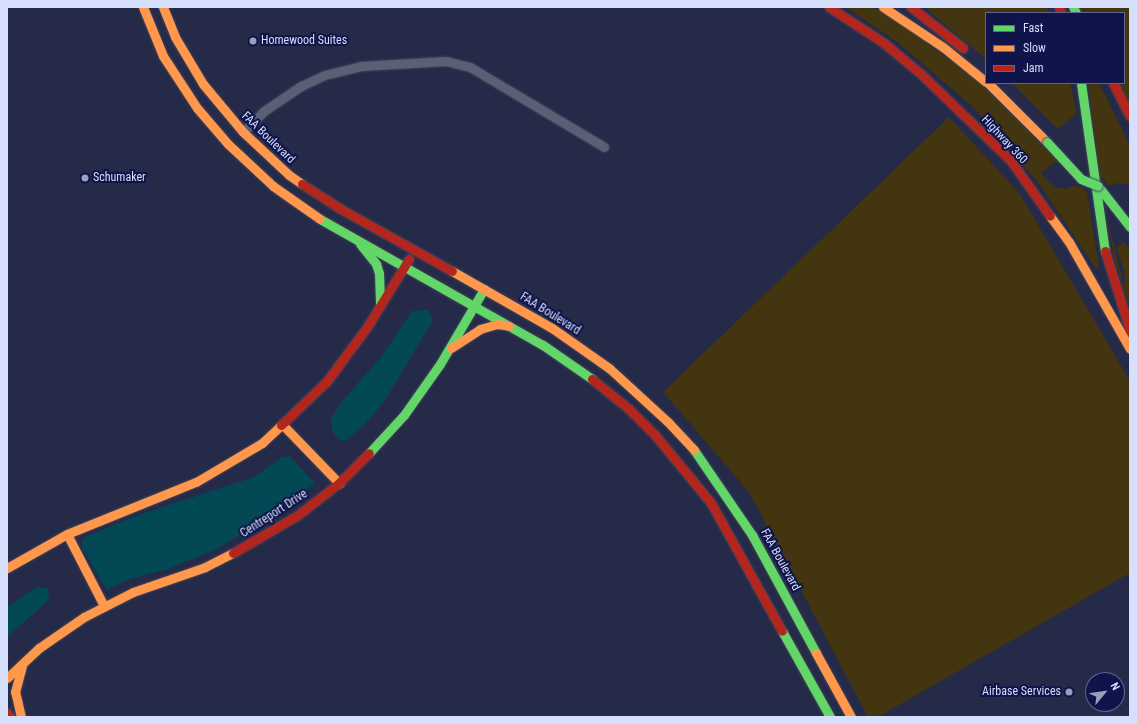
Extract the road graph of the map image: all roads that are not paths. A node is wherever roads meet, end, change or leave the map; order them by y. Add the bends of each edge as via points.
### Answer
1 (143, 7) edge
2 (163, 7) edge
3 (172, 7) edge
4 (829, 7) edge
5 (883, 7) edge
6 (911, 7) edge
7 (175, 37) junction
8 (969, 53) dead end
9 (985, 80) edge
10 (989, 84) edge
11 (1003, 84) edge
12 (1081, 84) edge
13 (1114, 84) edge
14 (1130, 116) edge
15 (243, 132) junction
16 (1050, 139) junction
17 (228, 144) junction
18 (604, 146) dead end
19 (1130, 227) edge
20 (355, 238) junction
21 (415, 250) junction
22 (404, 266) junction
23 (484, 289) junction
24 (474, 305) junction
25 (380, 307) junction
26 (511, 326) junction
27 (1130, 331) edge
28 (1130, 349) edge
29 (448, 350) junction
30 (668, 422) junction
31 (283, 425) junction
32 (655, 436) junction
33 (339, 483) junction
34 (67, 534) junction
35 (7, 568) edge
36 (104, 606) junction
37 (23, 663) junction
38 (7, 678) edge
39 (7, 713) edge
40 (10, 717) edge
41 (21, 717) edge
42 (830, 717) edge
43 (851, 717) edge

1 - 17 main road via 163,56 179,82
2 - 7 main road, FAA Boulevard
3 - 7 main road
4 - 28 main road, Highway 360 via 884,44 922,74 1011,161 1069,242
5 - 9 main road via 943,47
6 - 8 main road
7 - 15 main road, FAA Boulevard via 203,84
10 - 16 main road
11 - 16 main road
12 - 27 main road via 1101,234 1113,283
13 - 14 main road
15 - 17 main road
15 - 18 street via 264,110 301,86 325,75 361,66 446,61 470,67
15 - 21 main road, FAA Boulevard via 301,183
16 - 19 main road via 1098,186
17 - 20 main road via 273,186 325,222
20 - 22 main road
20 - 25 main road via 376,264 379,273
21 - 22 main road
21 - 23 main road, FAA Boulevard
22 - 24 main road
22 - 25 main road
23 - 24 main road, Centreport Drive
23 - 30 main road, FAA Boulevard via 552,328 609,368
24 - 26 main road
24 - 29 main road, Centreport Drive
25 - 31 main road via 327,381
26 - 29 main road via 498,324 480,330
26 - 32 main road via 586,374 629,409
29 - 33 main road, Centreport Drive via 404,415 371,453
30 - 32 main road
30 - 43 main road, FAA Boulevard via 699,456 752,535
31 - 33 main road
31 - 34 main road via 237,460 196,482
32 - 42 main road via 711,504
33 - 36 main road, Centreport Drive via 283,526 242,549 205,567 133,592
34 - 35 main road
34 - 36 main road
36 - 37 main road, Centreport Drive via 64,630
37 - 38 main road, Centreport Drive
37 - 41 main road via 15,692
39 - 40 main road

